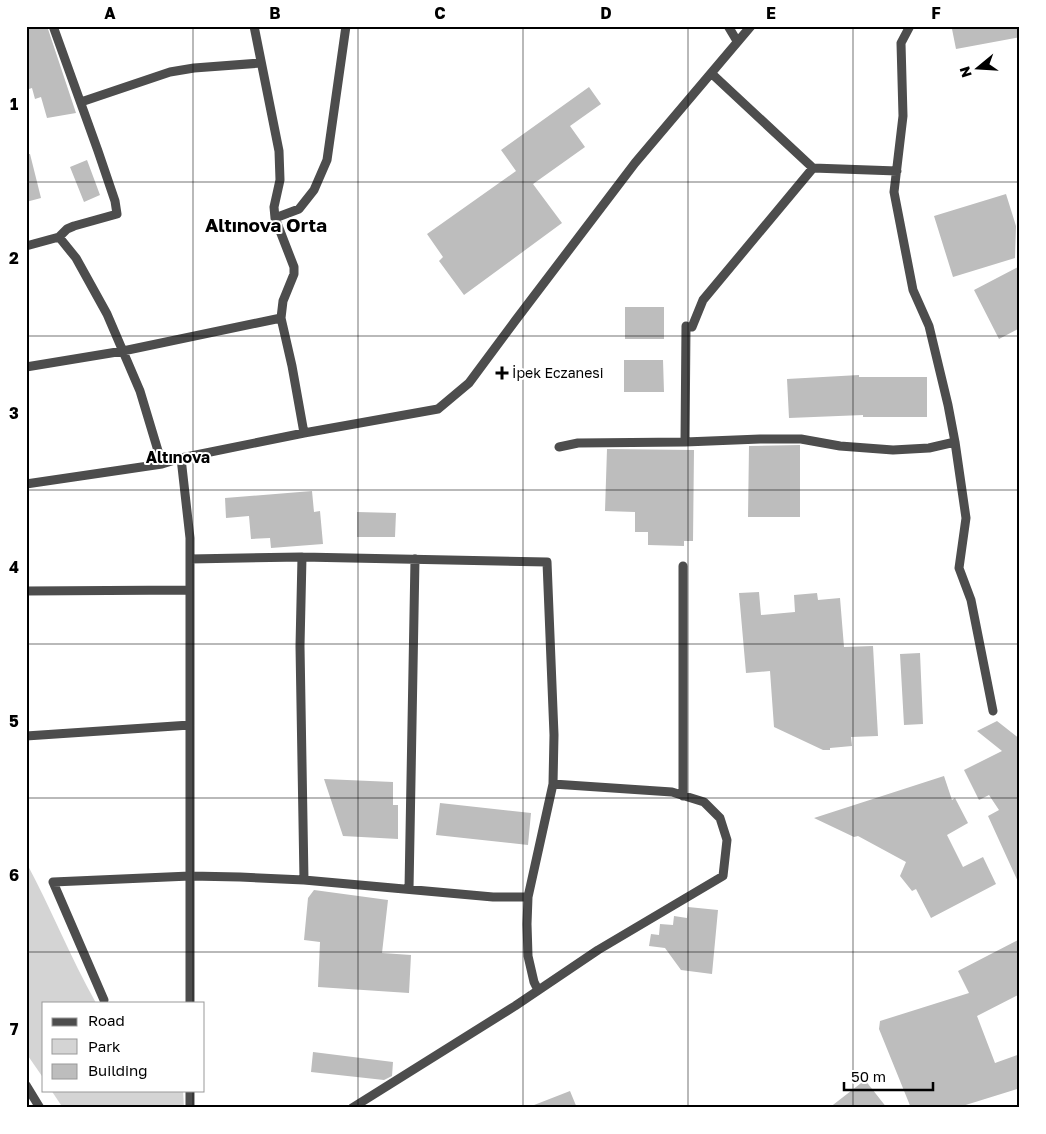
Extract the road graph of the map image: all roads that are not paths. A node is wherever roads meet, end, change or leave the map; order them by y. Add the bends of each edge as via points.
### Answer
1 (53, 26) edge
2 (254, 26) edge
3 (346, 26) edge
4 (728, 26) edge
5 (751, 26) edge
6 (910, 26) edge
7 (737, 42) junction
8 (261, 63) junction
9 (711, 72) junction
10 (81, 102) junction
11 (813, 168) junction
12 (897, 171) junction
13 (275, 218) junction
14 (58, 237) junction
15 (26, 246) edge
16 (282, 318) junction
17 (123, 351) junction
18 (26, 367) edge
19 (304, 433) junction
20 (685, 442) junction
21 (956, 442) junction
22 (558, 447) dead end
23 (181, 458) junction
24 (162, 464) junction
25 (26, 484) edge
26 (302, 558) junction
27 (190, 559) junction
28 (416, 560) junction
29 (683, 566) dead end
30 (190, 590) junction
31 (26, 592) edge
32 (993, 712) dead end
33 (190, 725) junction
34 (26, 736) edge
35 (553, 784) junction
36 (683, 796) junction
37 (190, 876) junction
38 (304, 880) junction
39 (409, 890) junction
40 (528, 897) junction
41 (538, 990) junction
42 (104, 1000) dead end
43 (190, 1002) edge
44 (26, 1085) edge
45 (190, 1092) edge
46 (39, 1107) edge
47 (190, 1108) edge
48 (352, 1108) edge

1 - 10 street
2 - 8 street
3 - 13 street via 328,160 314,190 299,209
4 - 7 street
5 - 7 street
6 - 12 street via 901,43 903,116
7 - 9 street
8 - 10 street via 170,72
8 - 13 street via 279,151 280,180
9 - 11 street
9 - 19 street via 635,163 470,383 438,409
10 - 14 street via 117,214 74,226
11 - 12 street
11 - 20 street via 703,300 689,327
12 - 21 street via 894,192 913,290 929,326
13 - 16 street via 294,267 283,301
14 - 15 street
14 - 17 street via 76,258
16 - 17 street
16 - 19 street
17 - 18 street
17 - 24 street via 140,391
19 - 23 street
20 - 21 street via 801,439 893,450 929,448
20 - 22 street via 578,443
21 - 32 street via 966,518 959,568 971,600
23 - 24 street
23 - 27 street
24 - 25 street
26 - 27 street
26 - 28 street
26 - 38 street via 300,646
27 - 30 street
28 - 35 street via 547,562
28 - 39 street
29 - 36 street
30 - 31 street
30 - 33 street
33 - 34 street
33 - 37 street
35 - 36 street via 672,792
35 - 40 street
36 - 41 street via 704,802 720,818 727,840 723,876 598,950
37 - 38 street
37 - 42 street via 53,882
37 - 43 street
38 - 39 street
39 - 40 street
40 - 41 street via 528,956
41 - 48 street
44 - 46 street
45 - 47 street

